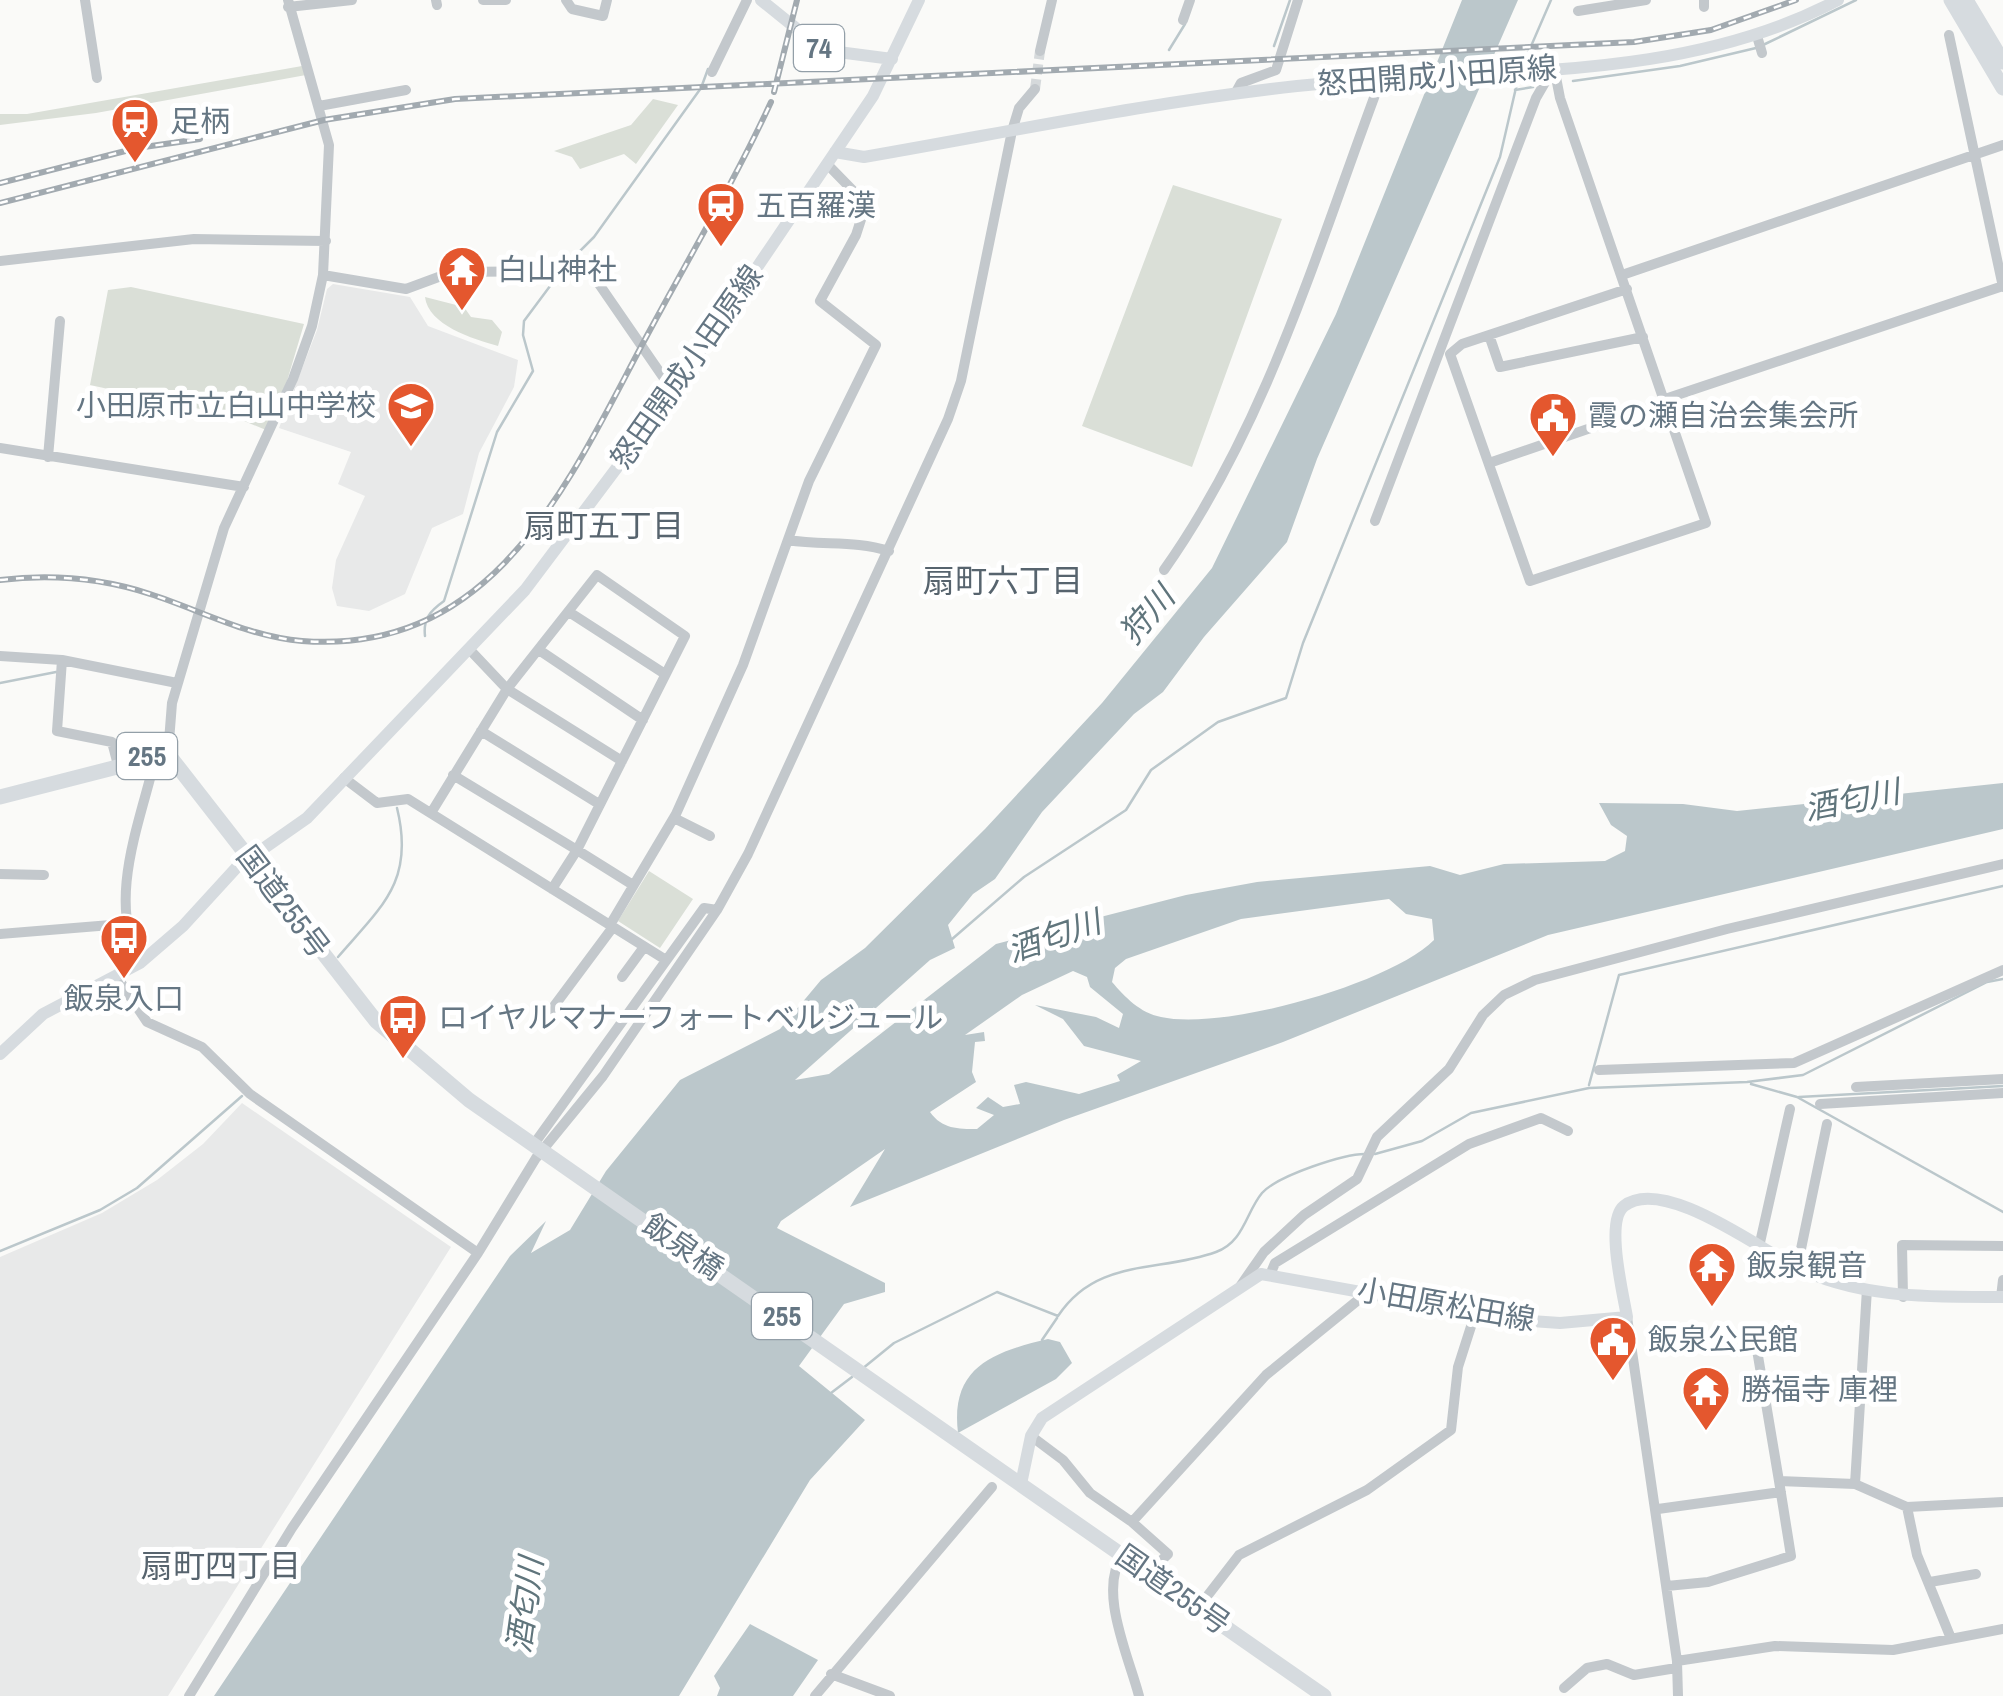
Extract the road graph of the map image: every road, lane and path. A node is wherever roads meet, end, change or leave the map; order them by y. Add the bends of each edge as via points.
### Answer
1 (85, 0) edge
2 (352, 0) edge
3 (483, 0) edge
4 (506, 0) edge
5 (566, 0) edge
6 (606, 0) edge
7 (747, 0) edge
8 (761, 0) edge
9 (919, 0) edge
10 (1052, 0) edge
11 (1190, 0) edge
12 (1298, 0) edge
13 (1646, 0) edge
14 (1838, 0) edge
15 (1951, 0) edge
16 (1966, 0) edge
17 (288, 3) edge
18 (1578, 11) dead end
19 (1182, 20) dead end
20 (1949, 35) dead end
21 (1040, 51) tunnel mouth
22 (892, 59) junction
23 (2003, 62) edge
24 (1554, 67) junction
25 (712, 72) dead end
26 (97, 78) dead end
27 (1386, 78) junction
28 (2003, 88) edge
29 (1035, 89) tunnel mouth
30 (406, 90) dead end
31 (1236, 94) junction
32 (320, 106) junction
33 (1012, 131) junction
34 (2002, 147) edge
35 (1975, 153) junction
36 (831, 158) junction
37 (326, 241) junction
38 (0, 261) edge
39 (1622, 275) junction
40 (323, 276) junction
41 (2003, 287) edge
42 (1627, 290) junction
43 (60, 321) dead end
44 (1489, 335) junction
45 (1643, 336) junction
46 (1448, 346) junction
47 (672, 390) junction
48 (1665, 401) junction
49 (0, 448) edge
50 (48, 457) junction
51 (1492, 462) junction
52 (244, 487) junction
53 (1375, 521) dead end
54 (788, 540) junction
55 (889, 551) junction
56 (1164, 570) dead end
57 (570, 612) junction
58 (470, 650) junction
59 (539, 650) junction
60 (0, 656) edge
61 (62, 660) junction
62 (665, 674) junction
63 (177, 683) junction
64 (507, 688) junction
65 (643, 720) junction
66 (480, 731) junction
67 (162, 754) junction
68 (622, 762) junction
69 (118, 765) junction
70 (453, 775) junction
71 (344, 778) junction
72 (0, 798) edge
73 (599, 804) junction
74 (431, 813) junction
75 (674, 818) junction
76 (710, 836) dead end
77 (576, 850) junction
78 (250, 856) junction
79 (2003, 864) edge
80 (0, 874) edge
81 (44, 875) dead end
82 (633, 885) junction
83 (552, 889) junction
84 (717, 910) junction
85 (123, 924) junction
86 (612, 926) junction
87 (0, 934) edge
88 (644, 947) junction
89 (666, 960) junction
90 (140, 963) junction
91 (2003, 970) edge
92 (118, 976) junction
93 (622, 977) dead end
94 (543, 1021) dead end
95 (0, 1054) edge
96 (1599, 1070) dead end
97 (2003, 1079) edge
98 (1888, 1084) junction
99 (1856, 1087) dead end
100 (2003, 1093) edge
101 (1888, 1098) junction
102 (1820, 1104) dead end
103 (1790, 1109) dead end
104 (1827, 1124) dead end
105 (1568, 1131) dead end
106 (538, 1146) junction
107 (2003, 1246) edge
108 (1759, 1247) junction
109 (478, 1253) junction
110 (1796, 1268) junction
111 (1270, 1275) junction
112 (2003, 1280) edge
113 (1239, 1288) junction
114 (1867, 1289) junction
115 (1369, 1291) junction
116 (1903, 1297) junction
117 (2002, 1297) edge
118 (1475, 1314) junction
119 (1627, 1317) junction
120 (1758, 1350) dead end
121 (1031, 1436) junction
122 (1021, 1484) junction
123 (1855, 1484) junction
124 (1780, 1486) junction
125 (992, 1487) dead end
126 (2003, 1502) edge
127 (1907, 1507) junction
128 (1658, 1509) junction
129 (1132, 1522) junction
130 (1123, 1554) junction
131 (1148, 1573) junction
132 (1976, 1574) dead end
133 (1930, 1582) junction
134 (1666, 1586) junction
135 (1198, 1608) junction
136 (2003, 1629) edge
137 (1950, 1636) junction
138 (1676, 1664) junction
139 (831, 1674) junction
140 (1564, 1688) dead end
141 (189, 1696) edge
142 (815, 1696) edge
143 (890, 1696) edge
144 (1139, 1696) edge
145 (1324, 1696) edge
146 (1678, 1696) edge

1 - 26 street
2 - 17 street
3 - 4 street
5 - 6 street via 572,9 603,16
7 - 25 street
8 - 22 main road, 74 via 823,50
9 - 22 main road, 74
10 - 21 street
11 - 19 street
12 - 31 street via 1276,70 1240,82
13 - 18 street
14 - 24 main road, 怒田開成小田原線 via 1759,44
15 - 28 highway
16 - 23 highway
17 - 32 street
20 - 35 street
22 - 36 main road, 74
24 - 27 main road, 怒田開成小田原線
24 - 39 street
24 - 46 street via 1536,98
27 - 31 main road, 怒田開成小田原線
27 - 56 street via 1260,400 1224,475
29 - 33 street via 1018,108
30 - 32 street
31 - 33 main road, 怒田開成小田原線
32 - 37 street via 331,162
33 - 36 main road, 怒田開成小田原線
33 - 55 street via 961,381
34 - 35 street
35 - 39 street
35 - 41 street
36 - 47 main road, 怒田開成小田原線
36 - 54 street via 866,204 820,301 876,345 808,481
37 - 38 street via 194,238
37 - 40 street
39 - 42 street
40 - 47 street via 406,289 445,272 590,271
40 - 52 street via 293,379
41 - 48 street
42 - 44 street
42 - 45 street
43 - 50 street
44 - 45 street via 1500,366
44 - 46 street
45 - 48 street
46 - 51 street
46 - 53 street
47 - 58 main road, 怒田開成小田原線 via 537,575
48 - 51 street
48 - 51 street via 1706,523 1530,581
49 - 50 street
50 - 52 street
52 - 63 street via 224,528
54 - 55 street via 821,546 862,542
54 - 75 street via 744,665
55 - 84 street
57 - 59 street
57 - 62 street
57 - 62 street via 598,575 685,636
58 - 64 street
58 - 71 main road, 怒田開成小田原線
59 - 64 street
59 - 65 street
60 - 61 street
61 - 63 street
61 - 69 street via 56,731 112,742
62 - 65 street
63 - 67 street
64 - 66 street
64 - 68 street
65 - 68 street
66 - 70 street
66 - 73 street
67 - 69 highway, 255
67 - 78 highway, 国道255号 / 255
67 - 85 street via 124,896
68 - 73 street
69 - 72 highway, 255
70 - 74 street
70 - 77 street
71 - 74 street via 377,803 408,799
71 - 78 main road, 怒田開成小田原線 via 307,818
73 - 77 street
74 - 83 street
75 - 76 street
75 - 82 street
77 - 82 street
77 - 83 street
78 - 90 main road, 怒田開成小田原線
78 - 106 highway, 国道255号 / 255 via 376,1021 454,1088
79 - 113 street via 1535,980 1504,996 1483,1015 1449,1069 1370,1146 1357,1178 1264,1252
80 - 81 street
82 - 86 street
83 - 86 street
84 - 89 street via 704,908
84 - 106 street via 603,1076
85 - 87 street
85 - 90 street
86 - 88 street
86 - 94 street
88 - 89 street
88 - 93 street
89 - 106 street
90 - 92 main road, 怒田開成小田原線
91 - 96 street via 1794,1063
92 - 95 main road, 怒田開成小田原線 via 43,1014
92 - 109 street via 147,1022 202,1047 250,1094
97 - 98 street
98 - 99 street
98 - 101 street
100 - 101 street
101 - 102 street
103 - 108 street
104 - 110 street
105 - 111 street via 1541,1118 1469,1144 1275,1262
106 - 109 street
106 - 122 highway, 飯泉橋 / 255
107 - 116 street via 1902,1245
108 - 110 main road
108 - 119 main road via 1686,1208 1654,1199 1623,1206 1614,1223
109 - 141 street via 292,1528
110 - 114 main road
111 - 113 main road
111 - 115 main road, 小田原松田線
112 - 117 street
113 - 121 main road via 1042,1418
114 - 116 main road
114 - 123 street
115 - 118 main road, 小田原松田線
115 - 129 street via 1266,1375
116 - 117 main road
118 - 119 main road, 小田原松田線 via 1560,1323
118 - 135 street via 1458,1367 1451,1430 1366,1490 1240,1555
119 - 128 street
120 - 124 street
121 - 122 main road
121 - 129 street via 1090,1493
122 - 130 highway, 国道255号 / 255
123 - 124 street
123 - 127 street
124 - 128 street
124 - 134 street via 1791,1556 1708,1582
125 - 139 street
126 - 127 street
127 - 133 street
128 - 134 street
129 - 131 street via 1168,1554
130 - 131 highway, 国道255号 / 255
130 - 144 street via 1112,1588
131 - 135 highway, 国道255号 / 255
132 - 133 street
133 - 137 street
134 - 138 street
135 - 145 highway, 国道255号 / 255
136 - 137 street
137 - 138 street via 1893,1650 1774,1646
138 - 140 street via 1634,1675 1608,1664 1587,1668
138 - 146 street
139 - 142 street
139 - 143 street

